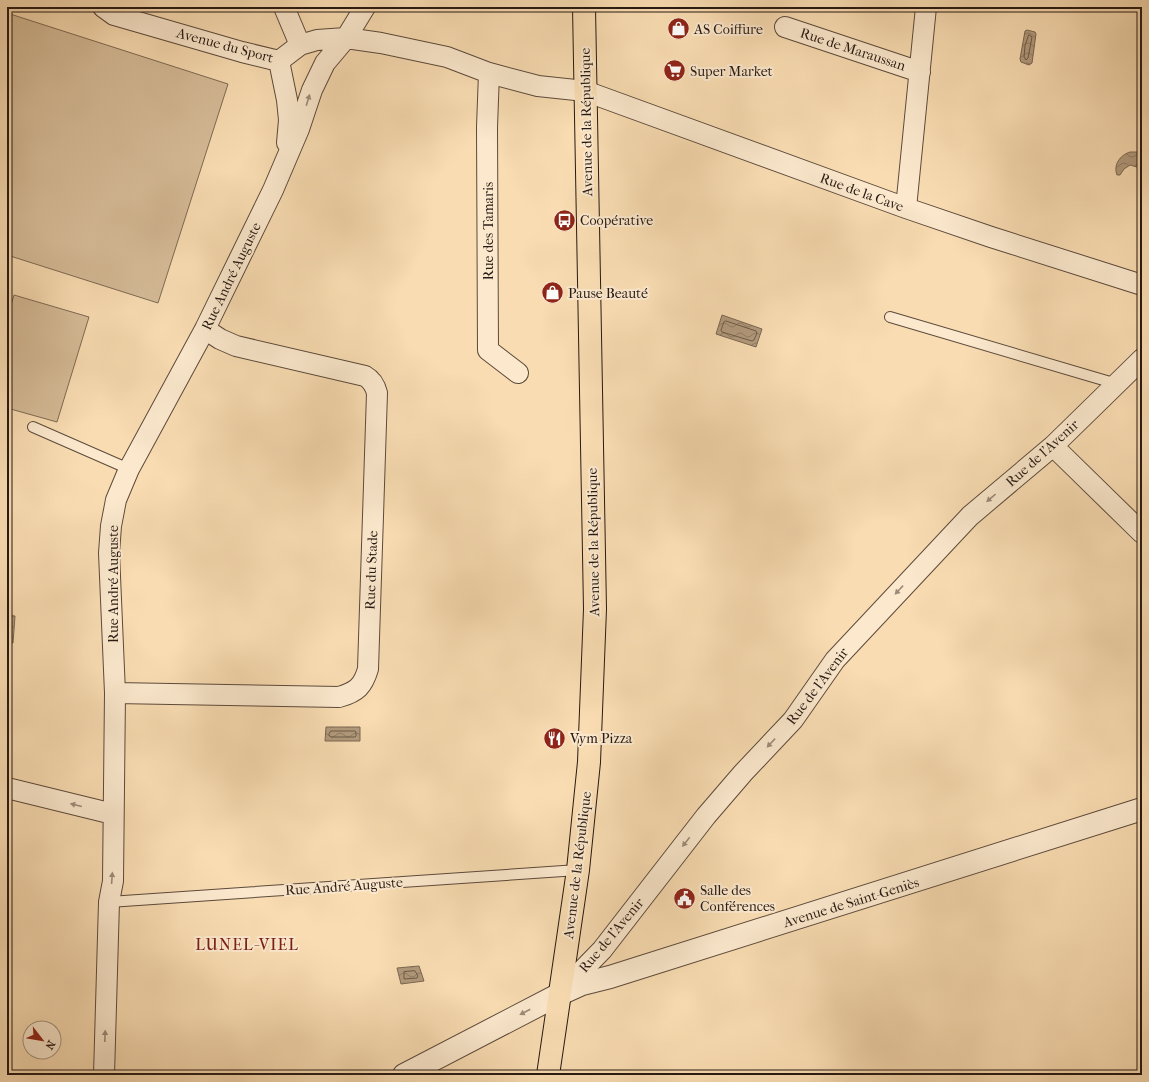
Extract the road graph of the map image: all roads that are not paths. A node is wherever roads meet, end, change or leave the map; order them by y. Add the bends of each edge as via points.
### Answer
1 (103, 7) edge
2 (284, 7) edge
3 (365, 7) edge
4 (584, 7) edge
5 (926, 7) edge
6 (785, 27) dead end
7 (346, 38) junction
8 (300, 45) junction
9 (279, 60) junction
10 (920, 72) junction
11 (489, 74) junction
12 (585, 91) junction
13 (285, 163) junction
14 (906, 208) junction
15 (1142, 285) edge
16 (890, 318) dead end
17 (205, 329) junction
18 (1142, 359) edge
19 (518, 373) dead end
20 (1117, 384) junction
21 (33, 427) dead end
22 (1053, 446) junction
23 (129, 469) junction
24 (1142, 533) edge
25 (115, 693) junction
26 (7, 788) edge
27 (1142, 809) edge
28 (114, 814) junction
29 (578, 870) junction
30 (109, 902) junction
31 (560, 994) junction
32 (104, 1075) edge
33 (404, 1075) edge
34 (548, 1075) edge

1 - 9 street, Avenue du Sport via 114,15 242,52
2 - 8 street
3 - 7 street, Rue André Auguste
4 - 12 main road, Avenue de la République
5 - 10 street, Rue de Maraussan
6 - 10 street, Rue de Maraussan
7 - 8 street, Avenue du Sport via 317,40
7 - 11 street via 447,57
13 -> 7 street, Rue André Auguste via 300,129 312,90 325,63
8 - 9 street, Avenue du Sport
9 - 13 street, Rue André Auguste via 289,120
10 - 14 street, Rue de Maraussan
11 - 12 street via 538,86
11 - 19 street, Rue des Tamaris via 488,350
12 - 14 street, Rue de la Cave
12 - 29 main road, Avenue de la République via 595,609 589,762
13 - 17 street, Rue André Auguste
14 - 15 street, Rue de la Cave
16 - 20 lane
17 - 23 street, Rue André Auguste
17 - 25 street, Rue du Stade via 236,346 365,376 375,386 377,393 368,669 359,688 339,697
18 - 20 street, Rue de l'Avenir
20 - 22 street, Rue de l'Avenir
21 - 23 lane
22 - 24 street
22 -> 31 street, Rue de l'Avenir via 970,516 835,660 793,720 706,816 602,950
23 - 25 street, Rue André Auguste via 116,500 110,526
25 - 28 street, Rue André Auguste
28 -> 26 street
27 - 31 street, Avenue de Saint-Geniès via 582,984
30 -> 28 street, Rue André Auguste via 113,881
29 - 30 lane, Rue André Auguste
29 - 31 main road, Avenue de la République
32 -> 30 street, Rue André Auguste
31 -> 33 street, Avenue de Saint-Geniès
31 - 34 main road, Avenue de la République

